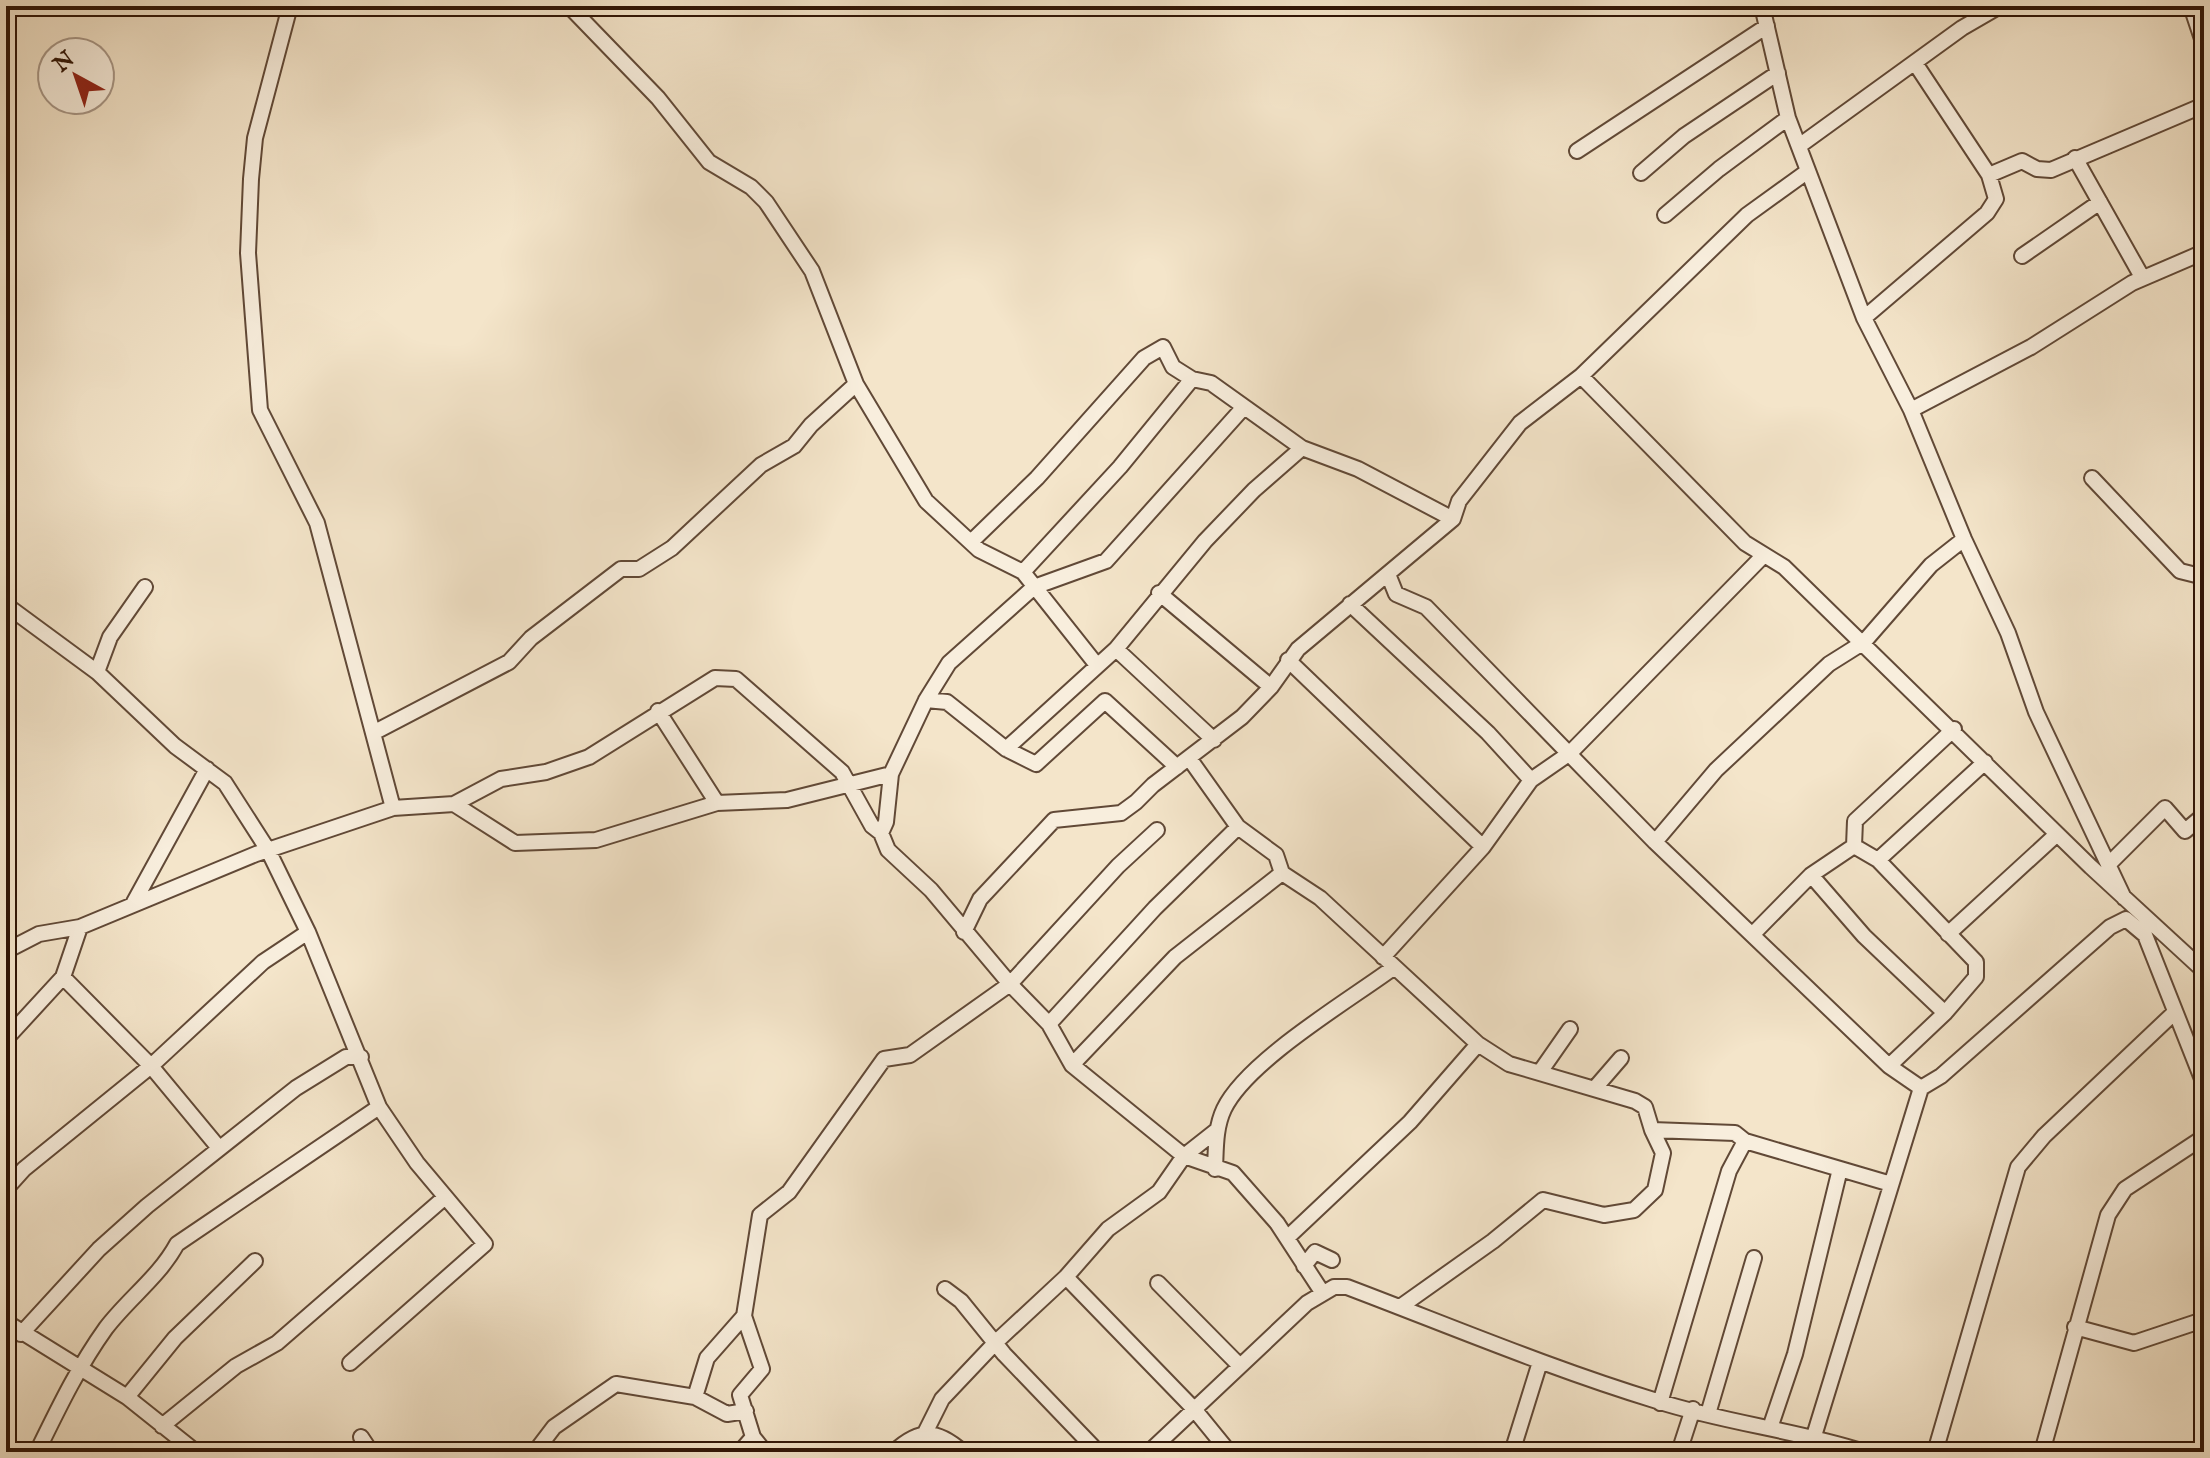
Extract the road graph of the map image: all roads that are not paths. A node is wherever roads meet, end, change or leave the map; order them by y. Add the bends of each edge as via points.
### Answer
1 (290, 6) edge
2 (569, 6) edge
3 (1762, 6) edge
4 (2000, 6) edge
5 (2191, 6) edge
6 (1767, 26) junction
7 (2204, 45) edge
8 (1915, 63) junction
9 (1778, 73) junction
10 (2204, 105) edge
11 (1788, 118) junction
12 (1799, 146) junction
13 (1577, 151) dead end
14 (2075, 158) junction
15 (1808, 171) junction
16 (1641, 173) dead end
17 (1989, 175) junction
18 (2100, 202) junction
19 (1665, 215) dead end
20 (2204, 252) edge
21 (2022, 256) dead end
22 (2142, 277) junction
23 (1864, 318) junction
24 (1581, 376) junction
25 (1192, 379) junction
26 (856, 384) junction
27 (1244, 407) junction
28 (1911, 410) junction
29 (1302, 448) junction
30 (2092, 478) dead end
31 (1453, 519) junction
32 (1964, 539) junction
33 (971, 542) junction
34 (1764, 555) junction
35 (1023, 572) junction
36 (1388, 574) junction
37 (2204, 577) edge
38 (145, 587) dead end
39 (1034, 587) junction
40 (1159, 593) junction
41 (1350, 604) junction
42 (6, 605) edge
43 (1864, 642) junction
44 (1116, 649) junction
45 (1288, 660) junction
46 (1096, 664) junction
47 (97, 672) junction
48 (1271, 687) junction
49 (926, 700) junction
50 (658, 711) junction
51 (1954, 729) junction
52 (373, 733) junction
53 (1214, 740) junction
54 (1006, 749) junction
55 (1570, 753) junction
56 (1183, 762) junction
57 (1985, 762) junction
58 (207, 769) junction
59 (891, 774) junction
60 (1531, 780) junction
61 (847, 784) junction
62 (717, 803) junction
63 (454, 804) junction
64 (393, 808) junction
65 (2204, 815) edge
66 (1238, 827) junction
67 (1157, 830) dead end
68 (881, 833) junction
69 (2057, 834) junction
70 (1655, 842) junction
71 (1854, 846) junction
72 (1483, 847) junction
73 (268, 850) junction
74 (1878, 860) junction
75 (2108, 865) junction
76 (1282, 873) junction
77 (1811, 875) junction
78 (2124, 898) junction
79 (134, 902) junction
80 (80, 927) junction
81 (308, 932) junction
82 (964, 932) junction
83 (1753, 934) junction
84 (1948, 934) junction
85 (6, 951) edge
86 (1388, 963) junction
87 (2204, 971) edge
88 (63, 977) junction
89 (1010, 984) junction
90 (2175, 1012) junction
91 (1945, 1013) junction
92 (1049, 1024) junction
93 (1570, 1029) dead end
94 (6, 1039) edge
95 (1478, 1044) junction
96 (361, 1057) junction
97 (1621, 1058) dead end
98 (1072, 1065) junction
99 (151, 1066) junction
100 (1889, 1066) junction
101 (1540, 1072) junction
102 (2204, 1084) edge
103 (1595, 1088) junction
104 (1921, 1088) junction
105 (379, 1107) junction
106 (1217, 1130) junction
107 (1652, 1130) junction
108 (2204, 1137) edge
109 (1745, 1141) junction
110 (219, 1148) junction
111 (1184, 1156) junction
112 (1215, 1169) junction
113 (1840, 1169) junction
114 (1891, 1184) junction
115 (6, 1189) edge
116 (444, 1198) junction
117 (1287, 1238) junction
118 (1754, 1258) dead end
119 (1332, 1260) dead end
120 (255, 1261) dead end
121 (1304, 1266) junction
122 (1066, 1277) junction
123 (1158, 1283) dead end
124 (945, 1289) dead end
125 (1322, 1292) junction
126 (1400, 1307) junction
127 (744, 1316) junction
128 (6, 1322) edge
129 (2075, 1327) junction
130 (2204, 1331) edge
131 (21, 1334) junction
132 (996, 1342) junction
133 (1540, 1362) junction
134 (350, 1363) dead end
135 (1240, 1366) junction
136 (78, 1368) junction
137 (127, 1397) junction
138 (695, 1397) junction
139 (1660, 1403) junction
140 (1194, 1409) junction
141 (746, 1411) junction
142 (1700, 1412) junction
143 (162, 1426) junction
144 (1770, 1428) junction
145 (926, 1431) junction
146 (1814, 1436) junction
147 (361, 1437) dead end
148 (753, 1437) junction
149 (37, 1452) edge
150 (196, 1452) edge
151 (371, 1452) edge
152 (535, 1452) edge
153 (740, 1452) edge
154 (765, 1452) edge
155 (894, 1452) edge
156 (963, 1452) edge
157 (1098, 1452) edge
158 (1149, 1452) edge
159 (1229, 1452) edge
160 (1512, 1452) edge
161 (1679, 1452) edge
162 (1864, 1452) edge
163 (1935, 1452) edge
164 (2042, 1452) edge

1 - 52 street via 255,138 250,193 248,253 260,410 317,523
2 - 26 street via 658,98 709,162 766,202 812,271
3 - 6 street
4 - 8 street
5 - 7 street
6 - 9 street
6 - 13 street
8 - 12 street
8 - 17 street
9 - 11 street
9 - 16 street via 1684,136
10 - 14 street
11 - 12 street
11 - 19 street
12 - 15 street
14 - 17 street via 2044,171 2022,161
14 - 18 street
15 - 23 street
15 - 24 street via 1747,215
17 - 23 street via 1996,199 1987,213
18 - 21 street
18 - 22 street
20 - 22 street
22 - 28 street via 2031,347
23 - 28 street
24 - 31 street via 1520,423 1459,501
24 - 34 street via 1745,543
25 - 27 street via 1211,383
25 - 33 street via 1173,367 1163,347 1144,358 1037,478
25 - 35 street
26 - 33 street via 926,501
26 - 52 street via 794,446 761,465 672,548 639,569 621,569 531,638 509,662
27 - 29 street
27 - 39 street via 1106,561
28 - 32 street
29 - 31 street via 1358,469
29 - 40 street via 1254,490
30 - 37 street via 2180,571
31 - 36 street
32 - 43 street via 1931,565
32 - 75 street via 2008,633 2036,712
33 - 35 street
34 - 43 street via 1784,567
34 - 55 street
35 - 39 street
36 - 41 street
36 - 55 street via 1396,594 1426,607
38 - 47 street via 110,637
39 - 46 street
39 - 49 street via 949,663
40 - 44 street
40 - 48 street
41 - 45 street
41 - 60 street
42 - 47 street
43 - 51 street
43 - 70 street via 1829,664 1716,770
44 - 46 street
44 - 53 street
45 - 48 street
45 - 72 street
46 - 54 street
47 - 58 street
48 - 53 street
49 - 54 street via 947,702
49 - 59 street
50 - 61 street via 715,678 736,679 842,772
50 - 62 street
50 - 63 street via 589,757 546,772 501,779
51 - 57 street
51 - 71 street via 1855,821
52 - 64 street
53 - 56 street
54 - 56 street via 1036,764 1105,701
55 - 60 street
55 - 70 street
56 - 66 street
56 - 82 street via 1121,813 1054,820 980,899
57 - 69 street
57 - 74 street
58 - 73 street via 225,783
58 - 79 street
59 - 61 street
59 - 68 street
60 - 72 street
61 - 62 street via 787,800
61 - 68 street
62 - 63 street via 596,840 515,843
63 - 64 street
64 - 73 street
65 - 75 street via 2185,831 2165,808
66 - 76 street via 1276,855
66 - 92 street
67 - 89 street
68 - 82 street via 888,850 931,890
69 - 78 street
69 - 84 street
70 - 83 street
71 - 74 street
71 - 77 street
72 - 86 street
73 - 79 street
73 - 81 street
74 - 84 street
75 - 78 street
76 - 86 street via 1320,898
76 - 98 street via 1175,957
77 - 83 street
77 - 91 street via 1891,964
78 - 87 street
79 - 80 street
80 - 85 street via 39,934
80 - 88 street
81 - 96 street
81 - 99 street via 263,962
82 - 89 street
83 - 100 street
84 - 91 street via 1976,962 1978,971
86 - 95 street
86 - 106 street via 1240,1085
88 - 94 street
88 - 99 street
89 - 92 street
89 - 127 street via 910,1055 884,1059 789,1192 760,1215
90 - 102 street
90 - 104 street via 2145,935 2126,919 2110,927
90 - 163 street via 2018,1167
91 - 100 street
92 - 98 street
93 - 101 street
95 - 101 street via 1509,1064
95 - 117 street via 1410,1122
96 - 105 street
96 - 110 street via 346,1057 296,1088
97 - 103 street
98 - 111 street
99 - 110 street
99 - 115 street
100 - 104 street
101 - 103 street
103 - 107 street via 1645,1107
104 - 114 street
105 - 116 street
105 - 136 street via 177,1244 165,1266 108,1325
106 - 111 street
106 - 112 street
107 - 109 street via 1735,1133
107 - 126 street via 1663,1153 1655,1190 1634,1210 1604,1215 1543,1200
108 - 129 street via 2125,1189 2108,1215
109 - 113 street
109 - 139 street via 1729,1171
110 - 131 street via 99,1249
111 - 112 street
111 - 122 street via 1159,1192 1108,1229
112 - 117 street via 1233,1173
113 - 114 street
113 - 144 street via 1795,1354
114 - 146 street
116 - 134 street via 485,1244
116 - 143 street via 277,1343 236,1366
117 - 121 street
118 - 142 street
119 - 121 street via 1315,1252
120 - 137 street via 175,1338
121 - 125 street
122 - 132 street
122 - 140 street
123 - 135 street
124 - 132 street
125 - 126 street via 1347,1287
125 - 135 street
126 - 133 street
127 - 138 street via 707,1358
127 - 141 street via 762,1369 740,1395
128 - 131 street
129 - 130 street via 2134,1343 2200,1321
129 - 164 street
131 - 136 street
132 - 145 street via 942,1399
132 - 157 street
133 - 139 street
133 - 160 street
135 - 140 street
136 - 137 street
136 - 149 street
137 - 143 street
138 - 141 street via 727,1414
138 - 152 street via 616,1384 554,1427
139 - 142 street
140 - 158 street
140 - 159 street
141 - 148 street
142 - 144 street
142 - 161 street
143 - 150 street
144 - 146 street
145 - 155 street
145 - 156 street via 950,1440
146 - 162 street
147 - 151 street
148 - 153 street
148 - 154 street

